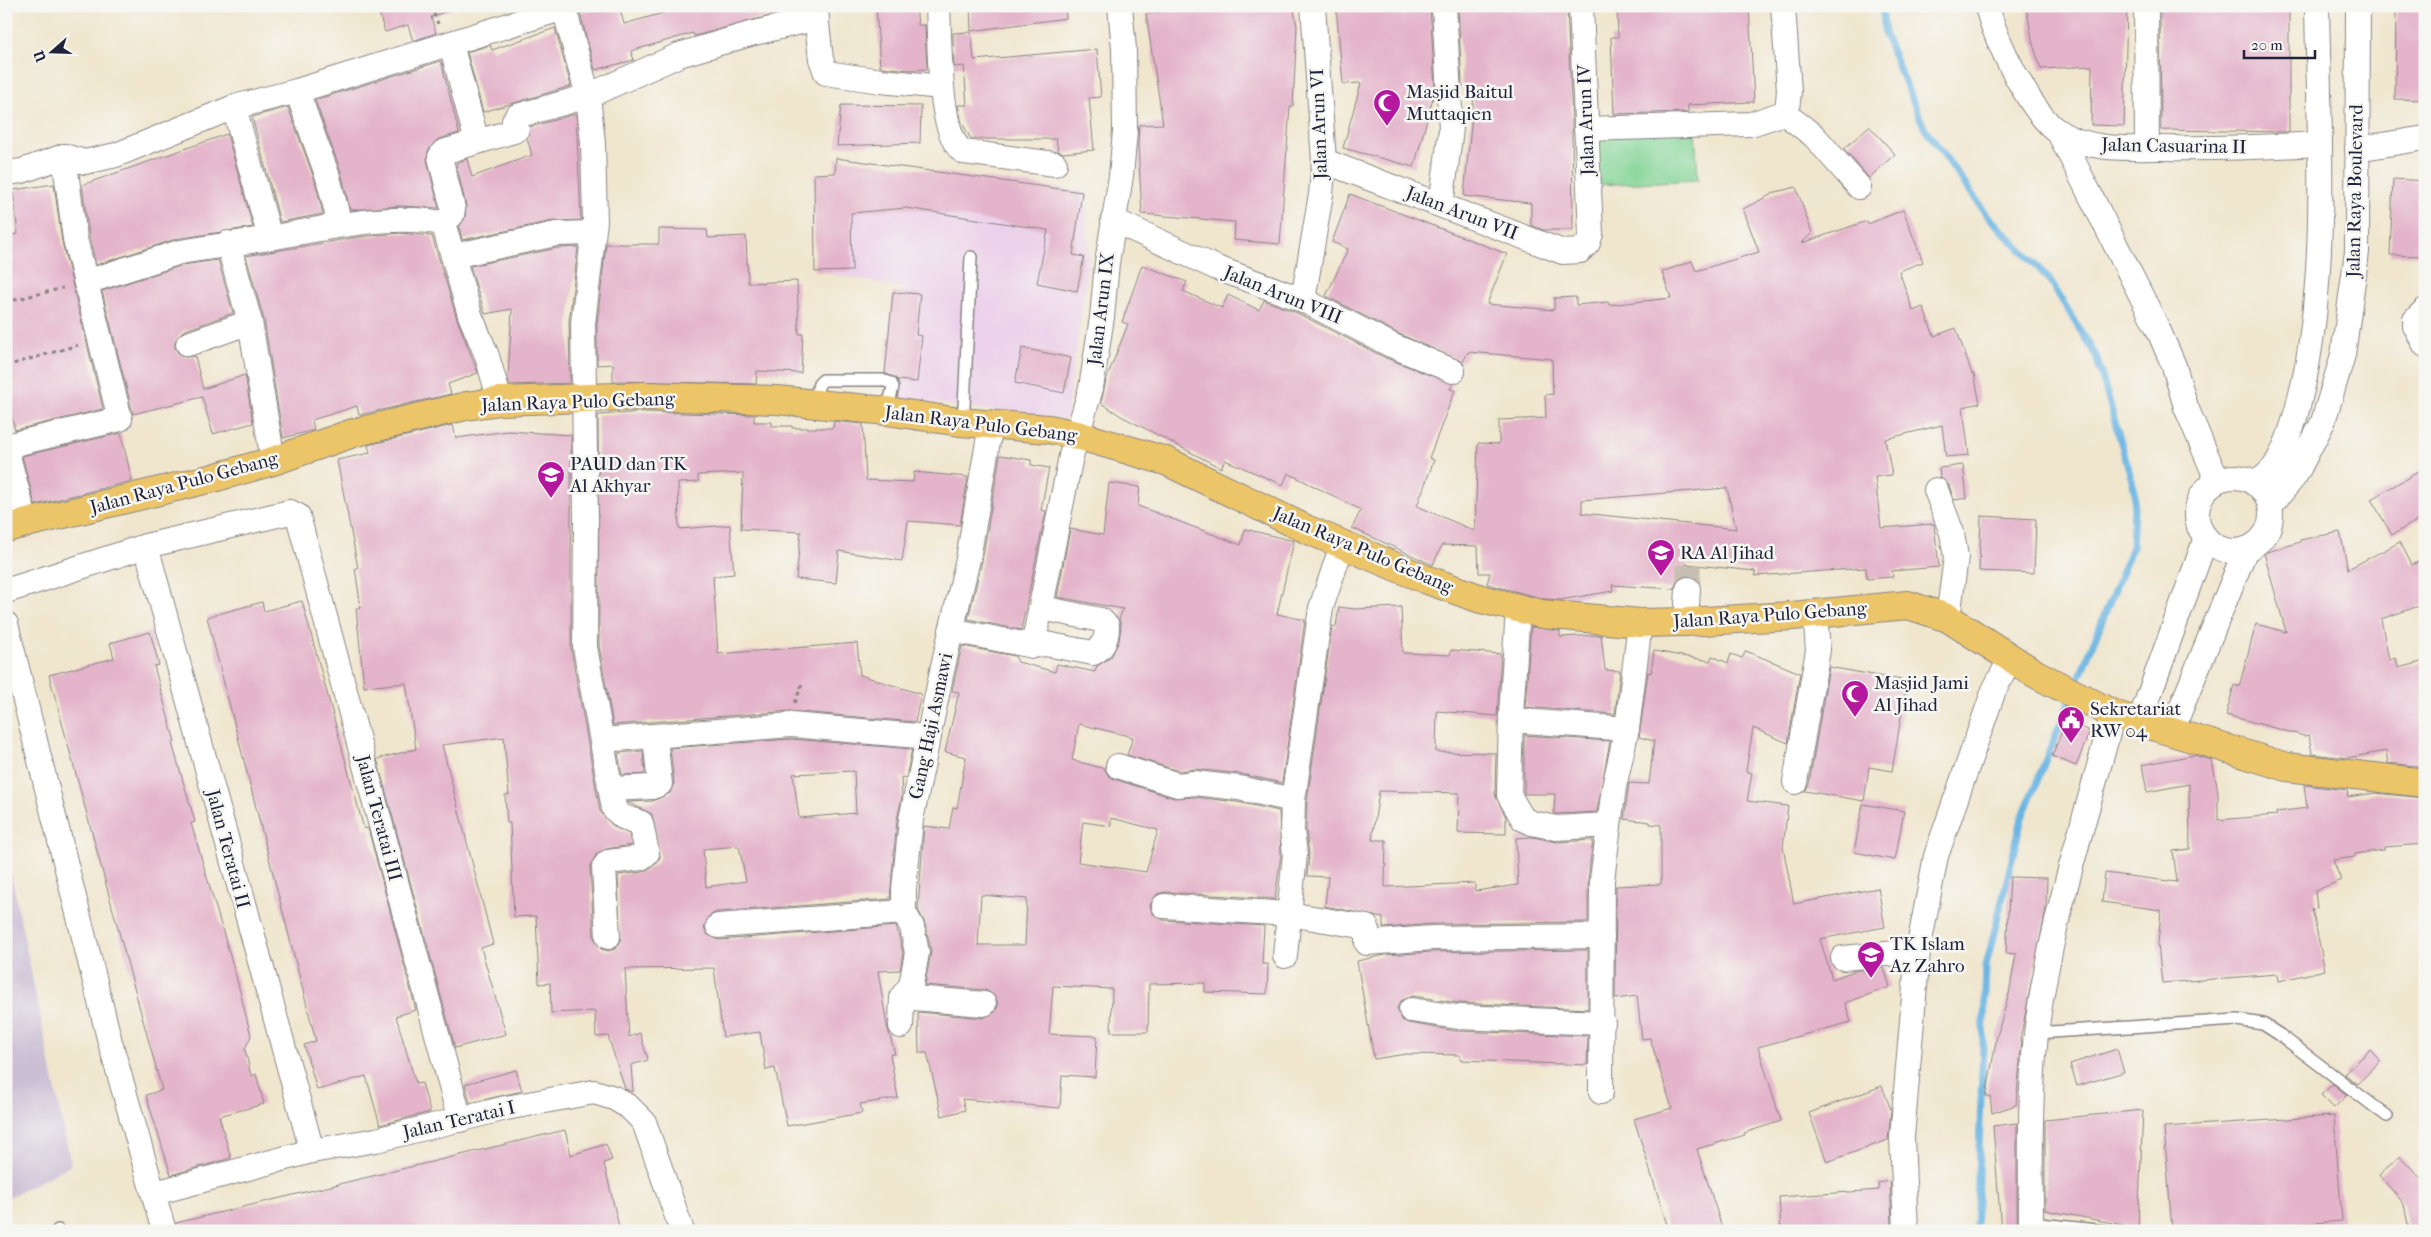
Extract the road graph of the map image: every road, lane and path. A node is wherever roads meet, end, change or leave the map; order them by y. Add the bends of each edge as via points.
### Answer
1 (938, 6) edge
2 (1120, 6) edge
3 (1313, 6) edge
4 (1444, 6) edge
5 (1581, 6) edge
6 (1783, 6) edge
7 (1987, 6) edge
8 (2146, 6) edge
9 (2317, 6) edge
10 (2358, 6) edge
11 (816, 12) edge
12 (452, 44) junction
13 (942, 87) junction
14 (297, 91) junction
15 (588, 96) junction
16 (234, 106) junction
17 (1784, 113) junction
18 (1586, 129) junction
19 (2058, 131) junction
20 (2425, 138) edge
21 (477, 142) junction
22 (2319, 144) junction
23 (2147, 148) junction
24 (2357, 149) junction
25 (64, 156) junction
26 (1324, 161) junction
27 (1056, 164) dead end
28 (6, 173) edge
29 (1859, 187) dead end
30 (1441, 206) junction
31 (1113, 220) junction
32 (443, 223) junction
33 (340, 225) junction
34 (593, 233) junction
35 (1591, 234) joint
36 (270, 238) junction
37 (228, 243) junction
38 (453, 256) junction
39 (971, 257) dead end
40 (86, 282) junction
41 (1303, 300) junction
42 (6, 302) edge
43 (2425, 310) edge
44 (250, 322) junction
45 (99, 339) junction
46 (188, 344) dead end
47 (2425, 345) edge
48 (6, 366) edge
49 (1453, 371) dead end
50 (584, 398) junction
51 (500, 401) junction
52 (960, 422) junction
53 (991, 424) junction
54 (1077, 435) junction
55 (6, 448) edge
56 (274, 461) junction
57 (2218, 480) junction
58 (2255, 484) junction
59 (1936, 490) dead end
60 (2270, 506) junction
61 (16, 526) edge
62 (2206, 538) junction
63 (1342, 545) junction
64 (146, 546) junction
65 (2246, 549) junction
66 (1688, 589) tunnel mouth
67 (6, 592) edge
68 (1042, 608) junction
69 (1518, 609) junction
70 (1815, 614) junction
71 (1948, 618) junction
72 (1686, 622) junction
73 (1640, 623) junction
74 (6, 624) edge
75 (951, 630) junction
76 (1033, 646) junction
77 (2010, 658) junction
78 (2103, 710) junction
79 (1511, 720) junction
80 (2139, 723) junction
81 (1627, 729) junction
82 (2173, 733) junction
83 (655, 737) junction
84 (929, 737) junction
85 (603, 740) junction
86 (1118, 766) dead end
87 (1795, 782) dead end
88 (2425, 782) edge
89 (612, 789) junction
90 (1293, 800) junction
91 (1609, 825) junction
92 (1164, 906) dead end
93 (904, 912) junction
94 (1289, 914) junction
95 (718, 926) dead end
96 (1602, 936) junction
97 (608, 937) dead end
98 (1918, 951) junction
99 (1285, 956) dead end
100 (1843, 958) dead end
101 (902, 997) junction
102 (984, 1004) dead end
103 (1412, 1010) dead end
104 (1603, 1024) junction
105 (901, 1026) dead end
106 (2036, 1033) junction
107 (1601, 1092) dead end
108 (2387, 1116) dead end
109 (460, 1120) junction
110 (312, 1151) junction
111 (155, 1193) junction
112 (2031, 1227) edge
113 (164, 1231) edge
114 (682, 1231) edge
115 (1906, 1231) edge
116 (2105, 1231) edge

1 - 13 street
2 - 31 street, Jalan Arun IX via 1125,130
3 - 26 street, Jalan Arun VI
4 - 30 street via 1450,129
5 - 18 street, Jalan Arun IV
6 - 17 street via 1789,91
7 - 19 street, Jalan Casuarina II via 2008,62 2036,108
8 - 23 street
9 - 22 street, Jalan Raya Boulevard
10 - 24 street, Jalan Raya Boulevard
11 - 13 street via 821,60 826,73
11 - 15 street via 679,55
12 - 14 street
12 - 15 street via 564,8
12 - 21 street
13 - 27 street via 945,112 958,149
14 - 16 street
14 - 33 street via 328,177
15 - 21 street via 517,116 514,121 517,129 514,131
15 - 34 street via 594,173
16 - 25 street via 116,155 85,162
16 - 36 street
17 - 18 street via 1751,124
17 - 29 street via 1814,136
18 - 35 street, Jalan Arun IV
19 - 23 street, Jalan Casuarina II via 2076,141 2105,147
19 - 57 street via 2158,329 2174,366 2186,407
20 - 24 street
21 - 32 street via 441,154 452,209 452,215
22 - 23 street, Jalan Casuarina II via 2218,149
22 - 58 street, Jalan Raya Boulevard via 2318,280 2301,396 2287,442 2274,468
24 - 60 street, Jalan Raya Boulevard via 2357,252 2343,355 2323,422 2295,476
25 - 28 street via 22,171
25 - 40 street via 75,239
26 - 30 street, Jalan Arun VII
26 - 41 street, Jalan Arun VI via 1322,194
30 - 35 street, Jalan Arun VII via 1562,252 1580,251
31 - 41 street, Jalan Arun VIII via 1217,268
31 - 54 street, Jalan Arun IX via 1092,388
32 - 33 street via 413,218
32 - 38 street
33 - 36 street
34 - 38 street via 556,234
34 - 50 street via 584,314
36 - 37 street
37 - 40 street via 180,252
37 - 44 street
38 - 51 street
39 - 52 lane via 964,407
40 - 42 path
40 - 45 street
41 - 49 street, Jalan Arun VIII via 1391,345
43 - 47 street via 2415,320
44 - 46 street
44 - 56 street
45 - 48 path
45 - 55 street via 120,419
50 - 51 main road, Jalan Raya Pulo Gebang
50 - 52 main road, Jalan Raya Pulo Gebang via 644,396 814,404
50 - 85 street via 585,646
51 - 56 main road, Jalan Raya Pulo Gebang via 404,419
52 - 53 main road, Jalan Raya Pulo Gebang
53 - 54 main road, Jalan Raya Pulo Gebang
53 - 75 street, Gang Haji Asmawi via 968,560
54 - 63 main road, Jalan Raya Pulo Gebang via 1166,461
54 - 68 street, Jalan Arun IX
55 - 61 street
56 - 61 main road, Jalan Raya Pulo Gebang
57 - 58 street via 2244,478
57 - 62 street via 2199,500 2199,527
58 - 60 street
59 - 71 street via 1952,533 1956,557
60 - 65 street via 2266,531 2259,541
62 - 65 street via 2218,547 2232,551
62 - 80 street
63 - 69 main road, Jalan Raya Pulo Gebang via 1425,580
63 - 90 street via 1321,608
64 - 67 street
64 - 109 street, Jalan Teratai III via 290,512 298,516
64 - 110 street, Jalan Teratai II
65 - 82 street via 2178,713
66 - 72 street
68 - 76 street, Jalan Arun IX
68 - 76 street via 1100,620 1107,626 1107,637 1099,650 1092,653 1046,644
69 - 73 main road, Jalan Raya Pulo Gebang via 1559,617
69 - 79 street
70 - 71 main road, Jalan Raya Pulo Gebang via 1908,604
70 - 72 main road, Jalan Raya Pulo Gebang
70 - 87 street via 1818,650
71 - 77 main road, Jalan Raya Pulo Gebang
72 - 73 main road, Jalan Raya Pulo Gebang
73 - 81 street
74 - 111 street via 110,1042
75 - 76 street
75 - 84 street, Gang Haji Asmawi
77 - 78 main road, Jalan Raya Pulo Gebang
77 - 98 street via 1994,690 1936,856
78 - 80 main road, Jalan Raya Pulo Gebang
78 - 106 street
79 - 81 street
79 - 91 street via 1509,795 1523,818 1556,828
80 - 82 main road, Jalan Raya Pulo Gebang
81 - 91 street
82 - 88 main road, Jalan Raya Pulo Gebang via 2287,767
83 - 84 street via 784,725
83 - 85 street
83 - 89 street via 660,784
84 - 93 street, Gang Haji Asmawi via 912,820
85 - 89 street
86 - 90 street via 1178,785 1194,783 1239,788
89 - 97 street via 614,809 618,814 641,824 647,853 641,858 608,862 604,867
90 - 94 street via 1295,854
91 - 96 street via 1602,880
92 - 94 street
93 - 95 street
93 - 101 street, Gang Haji Asmawi via 912,927 917,953 911,985
94 - 96 street via 1367,927 1368,943 1432,938
94 - 99 street
96 - 104 street
98 - 100 street
98 - 115 street via 1902,1137
101 - 102 street
101 - 105 street, Gang Haji Asmawi
103 - 104 street via 1458,1016
104 - 107 street
106 - 108 lane via 2216,1020 2263,1024
106 - 112 street via 2029,1134
109 - 110 street, Jalan Teratai I
109 - 114 street, Jalan Teratai I via 594,1092 614,1098 644,1122
110 - 111 street, Jalan Teratai I
111 - 113 street
112 - 116 lane

